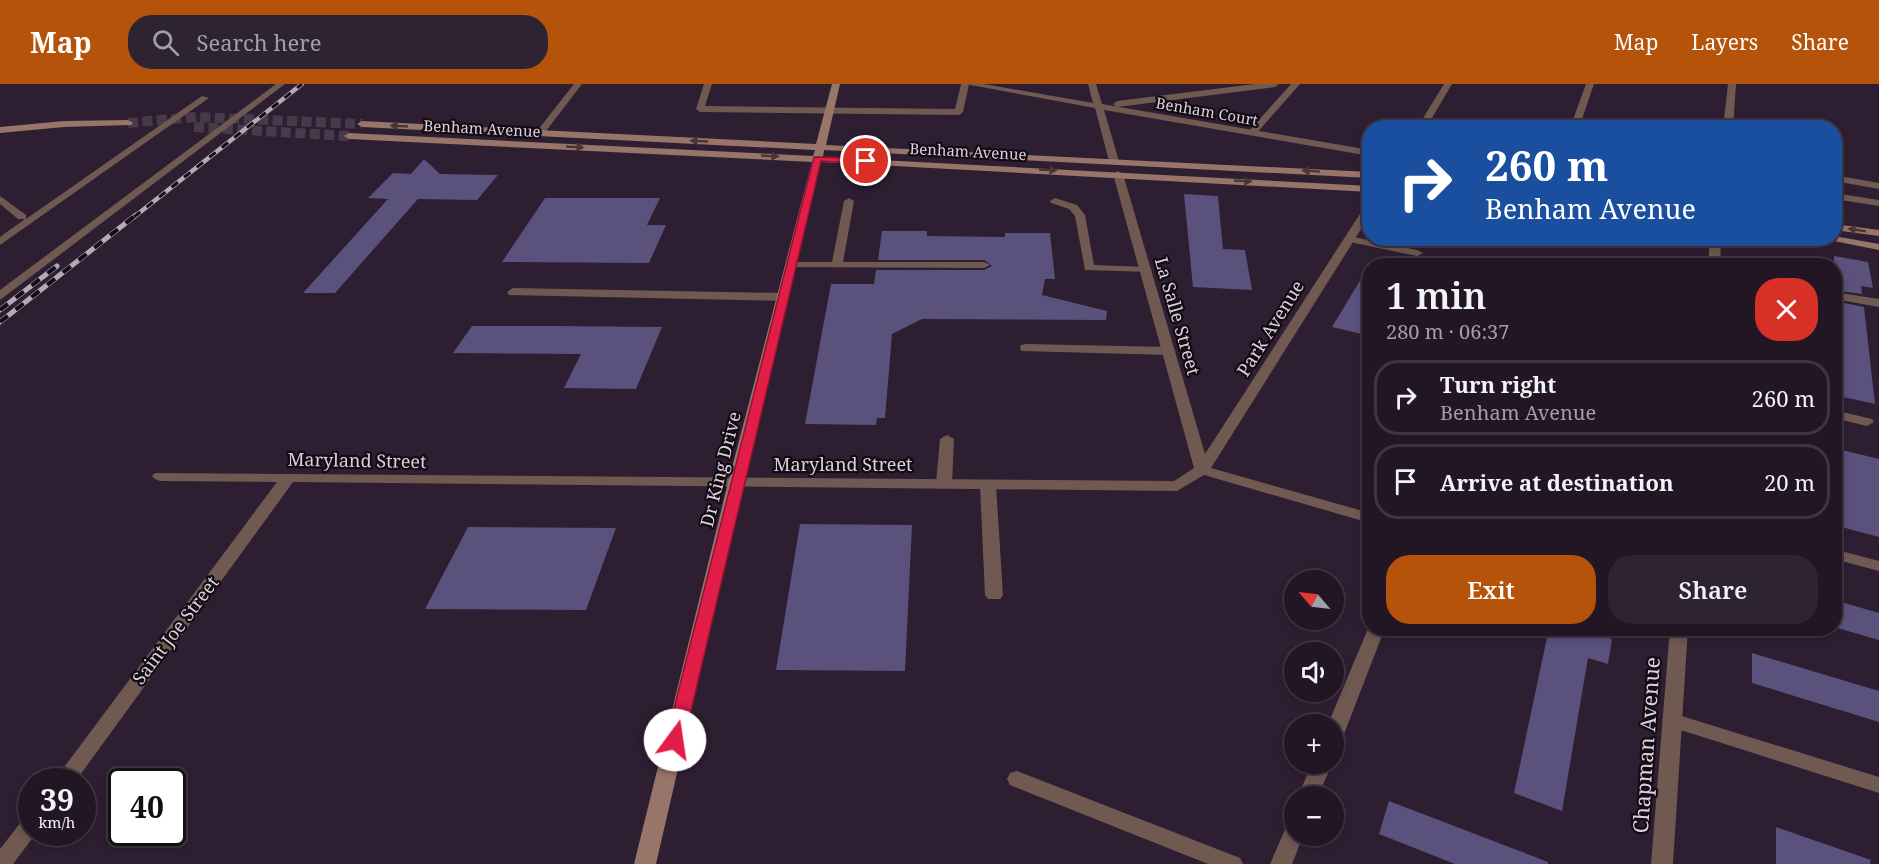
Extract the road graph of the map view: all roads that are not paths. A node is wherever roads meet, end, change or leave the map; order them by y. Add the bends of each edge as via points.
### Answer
1 (281, 84) edge
2 (578, 84) edge
3 (708, 84) edge
4 (836, 84) edge
5 (967, 84) edge
6 (1092, 84) edge
7 (1275, 84) edge
8 (1296, 84) edge
9 (1448, 84) edge
10 (1590, 84) edge
11 (1732, 84) edge
12 (205, 98) dead end
13 (1099, 106) junction
14 (829, 110) junction
15 (1426, 120) edge
16 (1577, 120) edge
17 (1729, 120) edge
18 (128, 123) tunnel mouth
19 (362, 124) tunnel mouth
20 (0, 130) edge
21 (1253, 132) junction
22 (540, 133) junction
23 (349, 136) tunnel mouth
24 (1362, 152) edge
25 (819, 153) junction
26 (1116, 167) junction
27 (1362, 175) edge
28 (1842, 179) edge
29 (1879, 186) edge
30 (1362, 188) edge
31 (1842, 197) edge
32 (0, 199) edge
33 (849, 201) dead end
34 (1055, 201) dead end
35 (1879, 203) edge
36 (22, 217) dead end
37 (1362, 218) edge
38 (1842, 227) edge
39 (1879, 233) edge
40 (1349, 238) junction
41 (1362, 241) edge
42 (1842, 241) edge
43 (0, 242) edge
44 (1385, 246) edge
45 (1879, 247) edge
46 (1417, 253) dead end
47 (791, 265) junction
48 (837, 265) junction
49 (984, 265) dead end
50 (1146, 270) junction
51 (513, 292) dead end
52 (0, 296) edge
53 (1842, 296) edge
54 (783, 297) junction
55 (1879, 303) edge
56 (1026, 348) dead end
57 (1170, 351) junction
58 (1842, 416) edge
59 (1867, 422) dead end
60 (947, 439) dead end
61 (1202, 470) junction
62 (160, 476) dead end
63 (287, 479) junction
64 (736, 483) junction
65 (944, 484) junction
66 (988, 485) junction
67 (1362, 516) edge
68 (1842, 556) edge
69 (1879, 566) edge
70 (994, 595) dead end
71 (1373, 636) edge
72 (1678, 636) edge
73 (1342, 714) edge
74 (1672, 720) junction
75 (73, 768) edge
76 (1017, 779) dead end
77 (1879, 785) edge
78 (18, 842) edge
79 (1288, 846) edge
80 (1, 864) edge
81 (645, 864) edge
82 (1232, 864) edge
83 (1281, 864) edge
84 (1662, 864) edge

1 - 52 street
2 - 22 street
3 - 14 street via 700,109
4 - 14 main road, Dr King Drive
5 - 13 street, Benham Court
5 - 14 street via 959,112
6 - 13 street, La Salle Street
7 - 13 street
8 - 21 street
9 - 15 street
10 - 16 street
11 - 17 street
12 - 43 street
13 - 21 street, Benham Court
13 - 26 street, La Salle Street
14 - 25 main road, Dr King Drive
18 - 20 main road
22 -> 19 main road, Benham Avenue
21 - 24 street, Benham Court
25 -> 22 main road, Benham Avenue
23 -> 25 main road, Benham Avenue
25 - 26 main road, Benham Avenue
25 - 47 main road, Dr King Drive
27 -> 26 main road, Benham Avenue
26 -> 30 main road, Benham Avenue
26 - 50 street, La Salle Street
28 - 29 street
31 - 35 street
32 - 36 street
33 - 48 street
34 - 50 street via 1073,207 1080,215 1089,268
37 - 40 street, Park Avenue
39 -> 38 main road
40 - 41 street
40 - 61 street, Park Avenue
42 - 45 main road
44 - 46 street
47 - 48 street
47 - 54 main road, Dr King Drive
48 - 49 street
50 - 57 street, La Salle Street
51 - 54 street
53 - 55 street
54 - 64 main road, Dr King Drive
56 - 57 street
57 - 61 street, La Salle Street
58 - 59 street
60 - 65 street
61 - 66 street, Maryland Street via 1177,486
61 - 67 street
62 - 63 street, Maryland Street
63 - 64 street, Maryland Street
63 - 75 street, Saint Joe Street
64 - 65 street, Maryland Street
64 - 81 main road, Dr King Drive
65 - 66 street, Maryland Street
66 - 70 street
68 - 69 street
71 - 73 street
72 - 74 street, Chapman Avenue
74 - 77 street
74 - 84 street, Chapman Avenue
76 - 82 street
78 - 80 street
79 - 83 street

